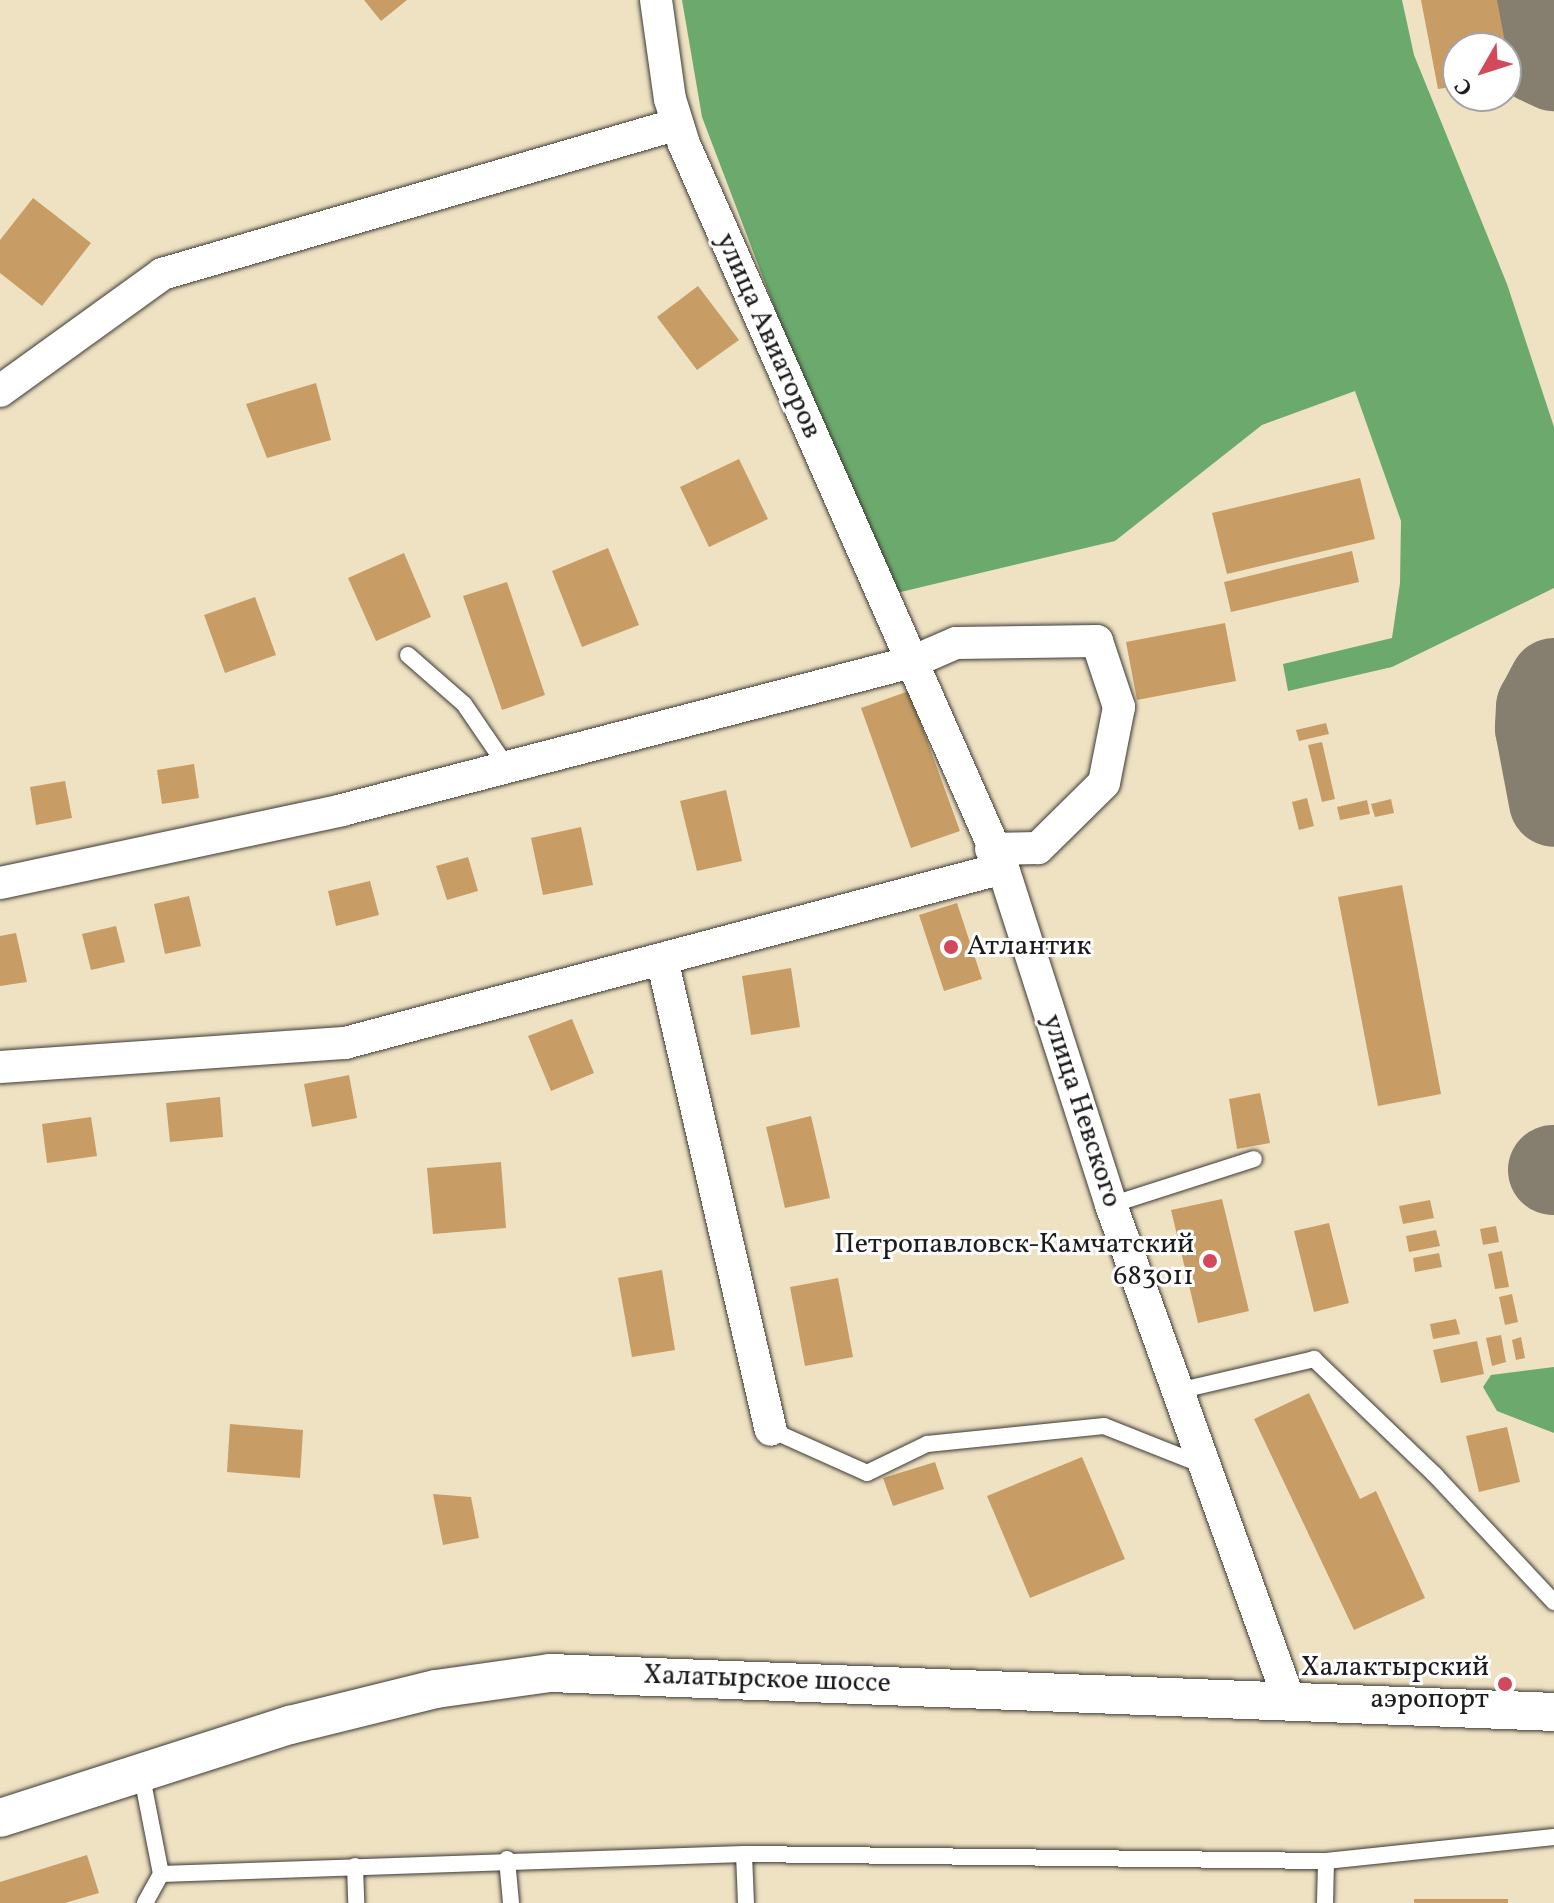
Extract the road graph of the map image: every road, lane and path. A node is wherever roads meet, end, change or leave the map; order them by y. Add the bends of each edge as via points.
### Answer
1 (656, 0) edge
2 (678, 124) junction
3 (0, 391) edge
4 (408, 655) dead end
5 (912, 662) junction
6 (507, 767) junction
7 (997, 858) junction
8 (0, 883) edge
9 (662, 959) junction
10 (0, 1067) edge
11 (1254, 1159) dead end
12 (1111, 1205) junction
13 (1178, 1391) junction
14 (771, 1430) joint
15 (1205, 1466) junction
16 (1554, 1602) edge
17 (1289, 1700) junction
18 (1554, 1712) edge
19 (141, 1772) junction
20 (0, 1818) edge
21 (1554, 1837) edge
22 (744, 1854) junction
23 (507, 1859) junction
24 (1326, 1861) junction
25 (355, 1866) junction
26 (161, 1874) junction
27 (145, 1903) edge
28 (356, 1903) edge
29 (511, 1903) edge
30 (746, 1903) edge
31 (1325, 1903) edge

1 - 2 street, улица Авиаторов
2 - 3 street via 162,274
2 - 5 street, улица Авиаторов
4 - 6 lane via 464,704
5 - 6 street
5 - 7 street, улица Невского
5 - 7 street via 956,643 1097,641 1119,707 1104,783 1038,848
6 - 8 street via 342,810
7 - 9 street
7 - 12 street, улица Невского
9 - 10 street via 345,1043
9 - 14 street
11 - 12 lane
12 - 13 street, улица Невского
13 - 15 street, улица Невского
13 - 16 lane via 1314,1359 1435,1475
14 - 15 lane via 867,1473 927,1444 1104,1426
15 - 17 street, улица Невского
17 - 18 street, Халатырское шоссе
17 - 19 street, Халатырское шоссе via 550,1673 436,1689 290,1725
19 - 20 street, Халатырское шоссе
19 - 26 lane
21 - 24 lane
22 - 23 lane
22 - 24 lane
22 - 30 lane
23 - 25 lane
23 - 29 lane
24 - 31 lane
25 - 26 lane
25 - 28 lane
26 - 27 lane

